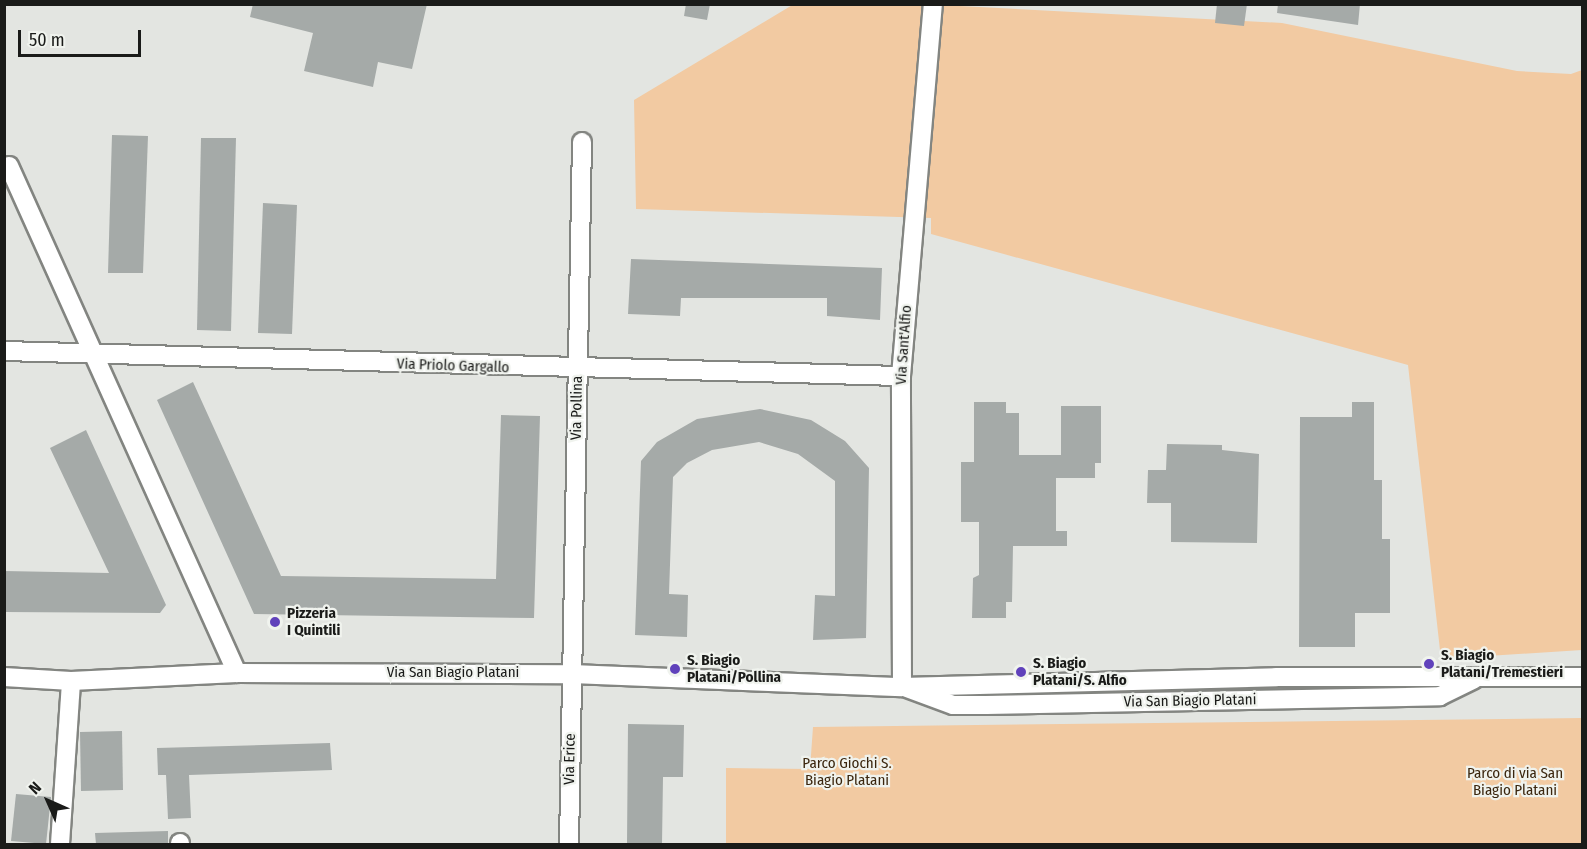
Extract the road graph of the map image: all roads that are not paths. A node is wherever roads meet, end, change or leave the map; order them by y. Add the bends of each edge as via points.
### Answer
1 (933, 4) edge
2 (582, 142) dead end
3 (9, 166) dead end
4 (4, 351) edge
5 (97, 356) junction
6 (577, 370) junction
7 (901, 376) junction
8 (237, 673) junction
9 (572, 674) junction
10 (4, 677) edge
11 (1582, 677) edge
12 (1477, 678) junction
13 (71, 681) junction
14 (966, 682) junction
15 (902, 687) junction
16 (968, 705) junction
17 (60, 844) edge
18 (569, 844) edge

1 - 7 street, Via Sant'Alfio
2 - 6 street, Via Pollina
3 - 5 street
4 - 5 street, Via Priolo Gargallo
5 - 6 street, Via Priolo Gargallo
5 - 8 street
6 - 7 street, Via Priolo Gargallo
6 - 9 street, Via Pollina
7 - 15 street, Via Sant'Alfio
8 - 9 street, Via San Biagio Platani
8 - 13 street, Via San Biagio Platani
9 - 15 street, Via San Biagio Platani
9 - 18 street, Via Erice
10 - 13 street, Via San Biagio Platani
11 - 12 street, Via San Biagio Platani
12 - 14 street, Via San Biagio Platani
12 - 16 street, Via San Biagio Platani via 1440,696
13 - 17 street
14 - 15 street, Via San Biagio Platani
14 - 16 street
15 - 16 street, Via San Biagio Platani via 953,705

